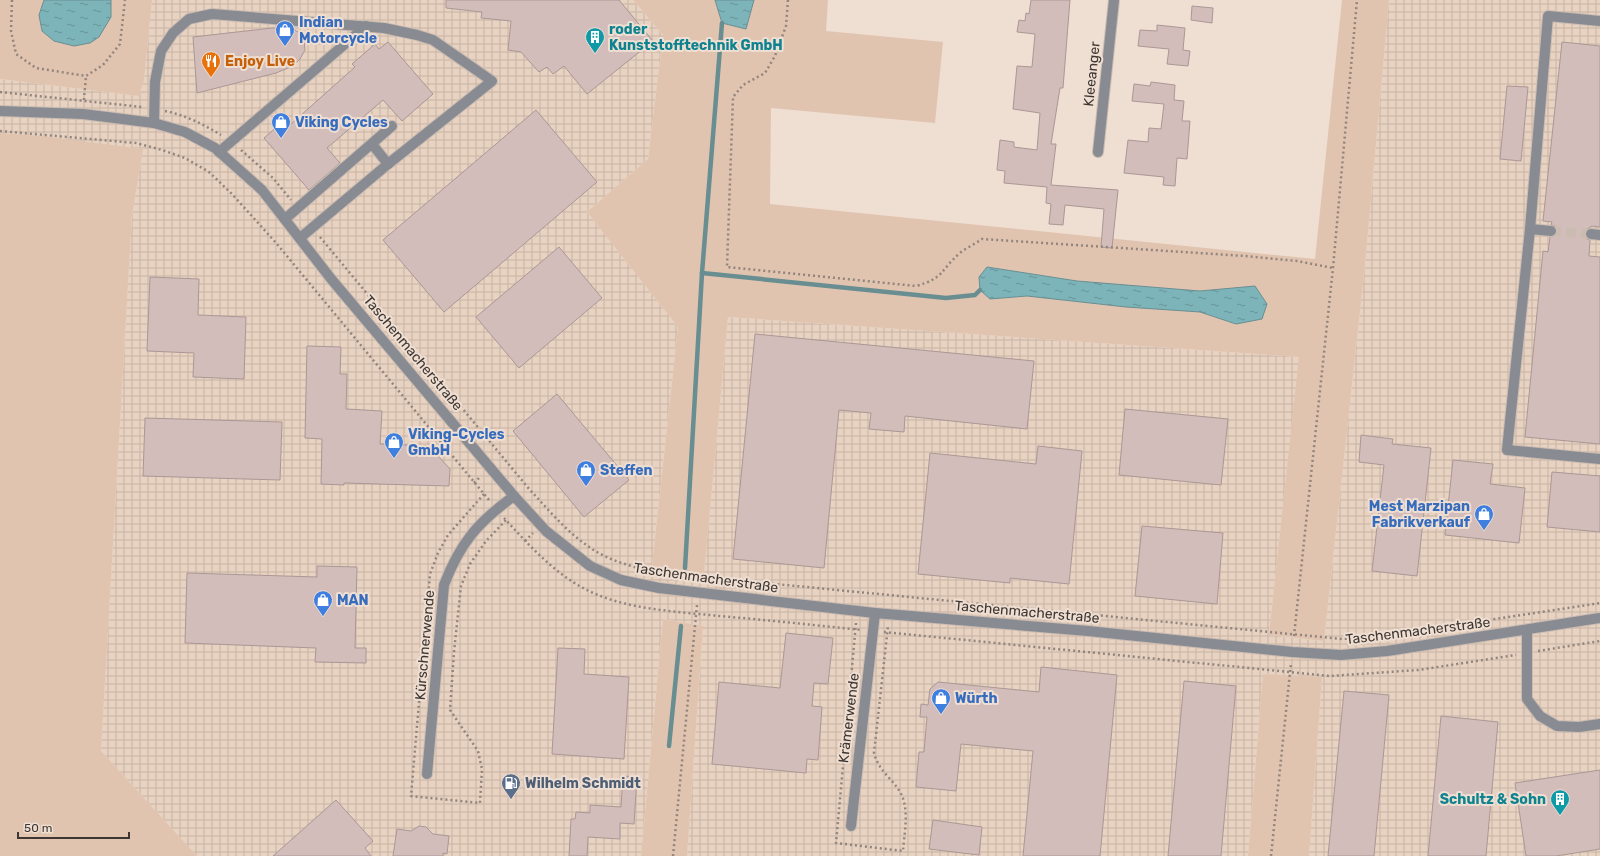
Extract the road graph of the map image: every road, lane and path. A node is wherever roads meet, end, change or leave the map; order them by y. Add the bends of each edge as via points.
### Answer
1 (12, 0) edge
2 (124, 0) edge
3 (788, 0) edge
4 (1114, 0) edge
5 (1357, 0) edge
6 (1600, 21) edge
7 (366, 26) junction
8 (86, 76) junction
9 (0, 92) edge
10 (84, 100) junction
11 (155, 108) junction
12 (0, 111) edge
13 (83, 114) junction
14 (154, 123) junction
15 (392, 126) dead end
16 (0, 131) edge
17 (232, 142) junction
18 (372, 144) junction
19 (219, 152) junction
20 (1098, 152) dead end
21 (388, 164) junction
22 (298, 209) junction
23 (284, 220) junction
24 (312, 228) junction
25 (1530, 229) junction
26 (1551, 231) tunnel mouth
27 (300, 238) junction
28 (1333, 268) junction
29 (1600, 459) edge
30 (514, 496) junction
31 (496, 508) junction
32 (698, 592) junction
33 (1600, 603) edge
34 (696, 613) junction
35 (875, 613) junction
36 (1600, 618) edge
37 (1527, 630) junction
38 (873, 631) junction
39 (1294, 636) junction
40 (1600, 641) edge
41 (1292, 652) junction
42 (1528, 653) junction
43 (1290, 672) junction
44 (1600, 724) edge
45 (427, 774) dead end
46 (851, 826) dead end
47 (673, 856) edge
48 (1271, 856) edge

1 - 8 path via 11,31 16,54 36,68
2 - 8 path via 120,44 103,65
3 - 28 path via 786,26 775,56 764,73 743,85 733,97 726,267 916,286 932,281 960,253 982,239 1245,256 1297,261
4 - 20 street, Kleeanger
5 - 28 path
6 - 25 street via 1548,16
7 - 11 street via 212,14 189,19 173,32 161,51 155,82
7 - 17 street
7 - 21 street via 410,33 434,40 492,81
8 - 10 path
9 - 10 path
10 - 11 path
10 - 13 path
11 - 14 street
11 - 17 path via 179,114 208,127
12 - 13 street, Taschenmacherstraße
13 - 14 street, Taschenmacherstraße
14 - 19 street, Taschenmacherstraße via 186,132
15 - 18 street
16 - 31 path via 136,143 185,158 209,172 277,244
17 - 19 street
17 - 22 path via 273,178
18 - 21 street
18 - 22 street
19 - 23 street, Taschenmacherstraße via 262,190
21 - 24 street
22 - 23 street
23 - 27 street, Taschenmacherstraße
24 - 27 street
24 - 39 path via 536,496 585,545 612,560 662,573
25 - 26 street
25 - 29 street via 1507,450
27 - 30 street, Taschenmacherstraße
28 - 39 path
30 - 31 street, Kürschnerwende
30 - 32 street, Taschenmacherstraße via 546,532 590,566 621,580 659,588
31 - 34 path via 556,571 583,588 609,599 654,609
31 - 45 street, Kürschnerwende via 468,537 453,560 444,585
32 - 34 path
32 - 35 street, Taschenmacherstraße
33 - 39 path via 1377,637 1342,639
34 - 38 path
34 - 47 path
35 - 38 street, Krämerwende
35 - 41 street, Taschenmacherstraße
36 - 37 street, Taschenmacherstraße
37 - 41 street, Taschenmacherstraße via 1387,651 1341,655
37 - 42 street
38 - 43 path
38 - 46 street, Krämerwende
39 - 41 path
40 - 42 path
41 - 43 path
42 - 43 path via 1418,670 1370,674 1330,676
42 - 44 street via 1527,699 1540,716 1557,726 1579,727
43 - 48 path

